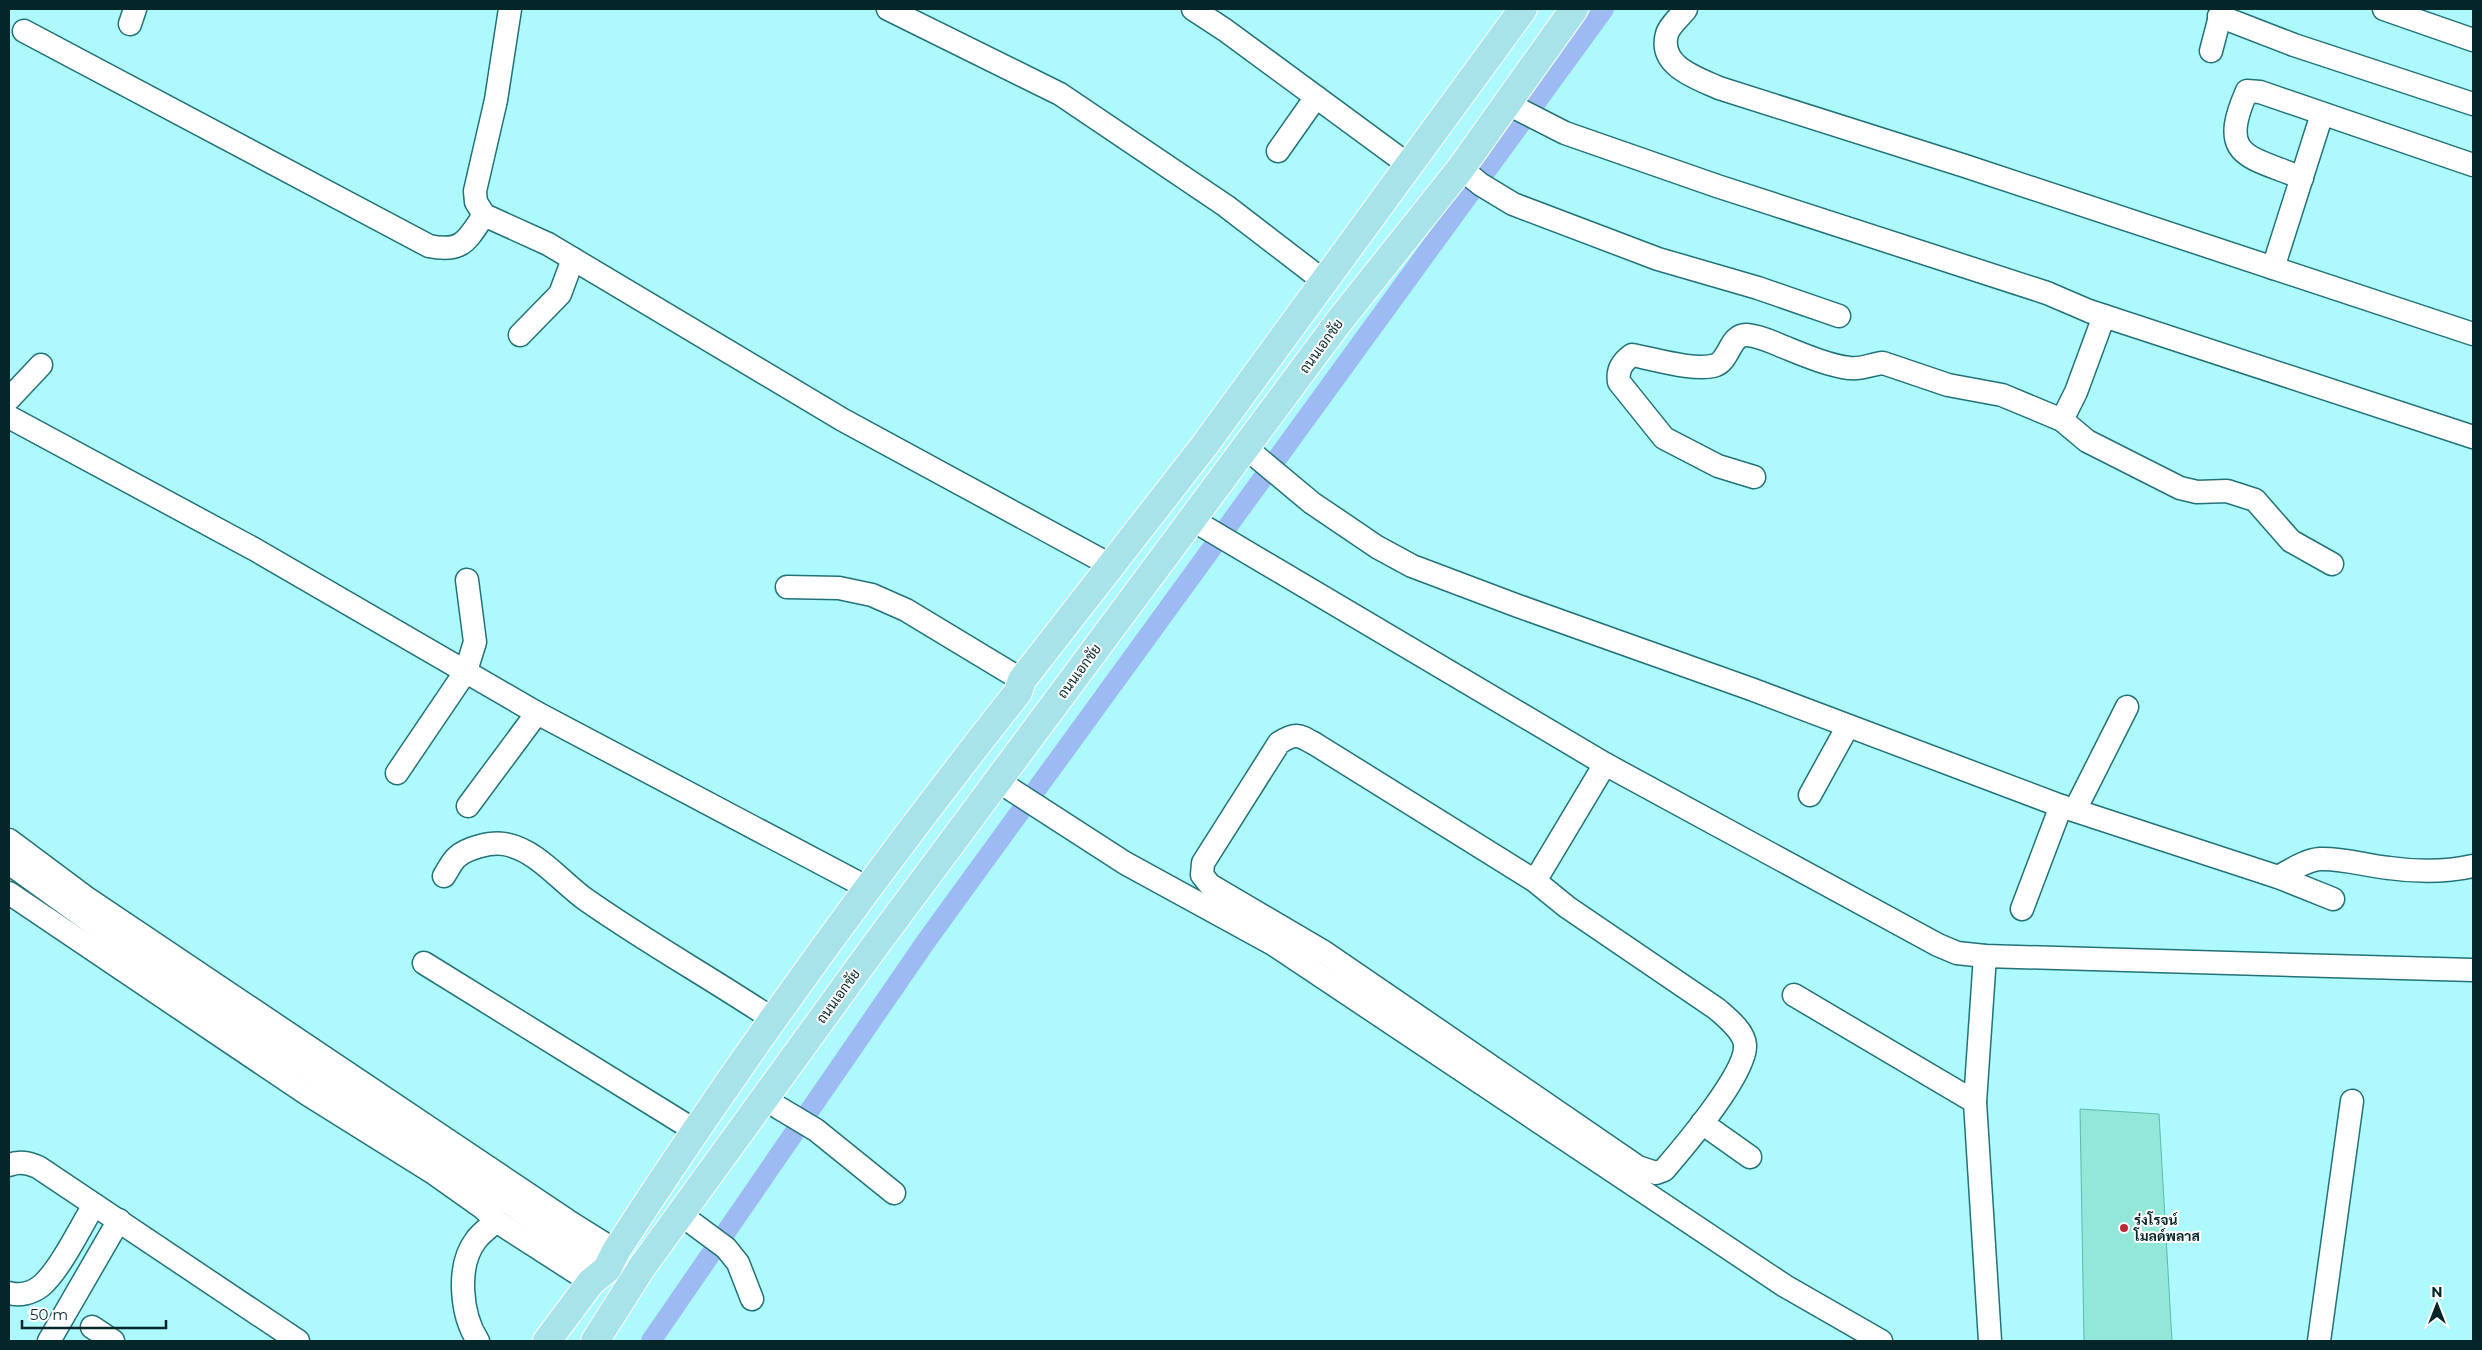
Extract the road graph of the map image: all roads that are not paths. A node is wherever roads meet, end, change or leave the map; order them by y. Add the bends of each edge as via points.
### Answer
1 (510, 9) edge
2 (888, 9) edge
3 (1193, 9) edge
4 (1522, 9) edge
5 (1574, 9) edge
6 (1686, 9) edge
7 (2384, 9) edge
8 (2220, 12) edge
9 (24, 31) dead end
10 (2473, 40) edge
11 (2211, 51) dead end
12 (1316, 97) junction
13 (1508, 104) junction
14 (2473, 104) edge
15 (2322, 114) junction
16 (1278, 151) dead end
17 (2473, 165) edge
18 (1410, 166) junction
19 (2302, 178) junction
20 (1479, 182) junction
21 (484, 215) junction
22 (573, 259) junction
23 (2273, 268) junction
24 (1326, 282) junction
25 (1839, 316) dead end
26 (2104, 316) junction
27 (2473, 334) edge
28 (520, 335) dead end
29 (41, 365) dead end
30 (9, 399) edge
31 (9, 417) edge
32 (2062, 420) junction
33 (2473, 437) edge
34 (1246, 448) junction
35 (1754, 477) dead end
36 (1202, 525) junction
37 (2332, 564) dead end
38 (1112, 566) junction
39 (467, 580) dead end
40 (787, 587) dead end
41 (466, 671) junction
42 (1022, 680) junction
43 (2127, 707) dead end
44 (537, 713) junction
45 (1848, 726) junction
46 (1605, 764) junction
47 (397, 773) dead end
48 (1006, 786) junction
49 (1810, 795) dead end
50 (468, 806) dead end
51 (2068, 808) junction
52 (9, 840) edge
53 (9, 863) edge
54 (2473, 866) edge
55 (444, 876) dead end
56 (2278, 877) junction
57 (1535, 881) junction
58 (868, 888) junction
59 (9, 893) edge
60 (2334, 899) dead end
61 (2022, 909) dead end
62 (1985, 956) junction
63 (424, 963) dead end
64 (2473, 970) edge
65 (1794, 995) dead end
66 (774, 1020) junction
67 (764, 1098) junction
68 (2352, 1101) dead end
69 (1975, 1102) junction
70 (1702, 1123) junction
71 (694, 1130) junction
72 (1750, 1157) dead end
73 (9, 1165) edge
74 (894, 1193) dead end
75 (94, 1205) junction
76 (680, 1214) junction
77 (119, 1220) junction
78 (496, 1221) junction
79 (605, 1267) junction
80 (9, 1293) edge
81 (752, 1299) dead end
82 (92, 1327) dead end
83 (49, 1341) edge
84 (113, 1341) edge
85 (298, 1341) edge
86 (478, 1341) edge
87 (547, 1341) edge
88 (595, 1341) edge
89 (1881, 1341) edge
90 (1990, 1341) edge
91 (2319, 1341) edge

1 - 21 street via 496,100 475,191 476,202
2 - 24 street via 1060,94 1226,206
3 - 12 street
4 - 18 main road
5 - 13 main road, ถนนเอกชัย
6 - 23 street via 1667,33 1670,60 1686,74 1719,88
7 - 10 street
8 - 11 street
8 - 14 street via 2294,45
9 - 21 street via 429,246 446,249 465,242
12 - 16 street
12 - 18 street
13 - 20 main road, ถนนเอกชัย
13 - 26 street via 1565,133 2047,294
15 - 17 street
15 - 19 street
15 - 19 street via 2252,90 2247,91 2243,100 2234,131 2239,149
18 - 24 main road
19 - 23 street
20 - 25 street via 1513,204 1658,259
20 - 34 main road, ถนนเอกชัย via 1337,324
21 - 22 street
22 - 28 street via 560,294
22 - 38 street via 844,420
23 - 27 street
24 - 38 main road
26 - 32 street
26 - 33 street
29 - 30 street
31 - 41 street via 254,549
32 - 35 street via 2002,395 1914,376 1883,363 1859,369 1848,368 1746,335 1734,340 1723,360 1707,367 1632,355 1625,360 1618,373 1619,382 1664,438 1718,466
32 - 37 street via 2087,441 2180,488 2197,492 2227,491 2256,500 2291,541
34 - 36 main road, ถนนเอกชัย
34 - 45 street via 1312,503 1377,547 1412,566
36 - 46 street
36 - 48 main road, ถนนเอกชัย
38 - 42 main road
39 - 41 street via 475,642
40 - 42 street via 839,588 872,595 906,610
41 - 44 street
41 - 47 street
42 - 58 main road via 1018,692
43 - 51 street
44 - 50 street
44 - 58 street
45 - 49 street
45 - 51 street
46 - 57 street
46 - 62 street via 1938,945 1957,953
48 - 67 main road, ถนนเอกชัย
48 - 89 street via 1124,863 1273,944 1785,1286
51 - 56 street
51 - 61 street
52 - 79 street via 88,899 568,1221
53 - 79 street via 128,948
54 - 56 street via 2455,870 2390,869 2319,859
55 - 66 street via 457,857 479,846 504,844 530,854 582,897 649,943
56 - 60 street
57 - 70 street via 1717,1009 1744,1039 1739,1068
57 - 70 street via 1298,735 1279,743 1202,862 1202,875 1210,886 1324,952 1638,1167 1656,1172 1664,1170
58 - 66 main road
59 - 78 street via 307,1094 435,1174
62 - 64 street
62 - 69 street
63 - 71 street
65 - 69 street
66 - 71 main road
67 - 74 street via 816,1130
67 - 76 main road, ถนนเอกชัย
68 - 91 street
69 - 90 street
70 - 72 street
71 - 79 main road
73 - 75 street via 28,1163
75 - 77 street
75 - 80 street via 41,1286 16,1295
76 - 81 street via 726,1248 738,1263
76 - 88 main road, ถนนเอกชัย
77 - 83 street
77 - 85 street
78 - 79 street
78 - 86 street via 475,1240 464,1268 462,1288 468,1319
79 - 87 main road
82 - 84 street

